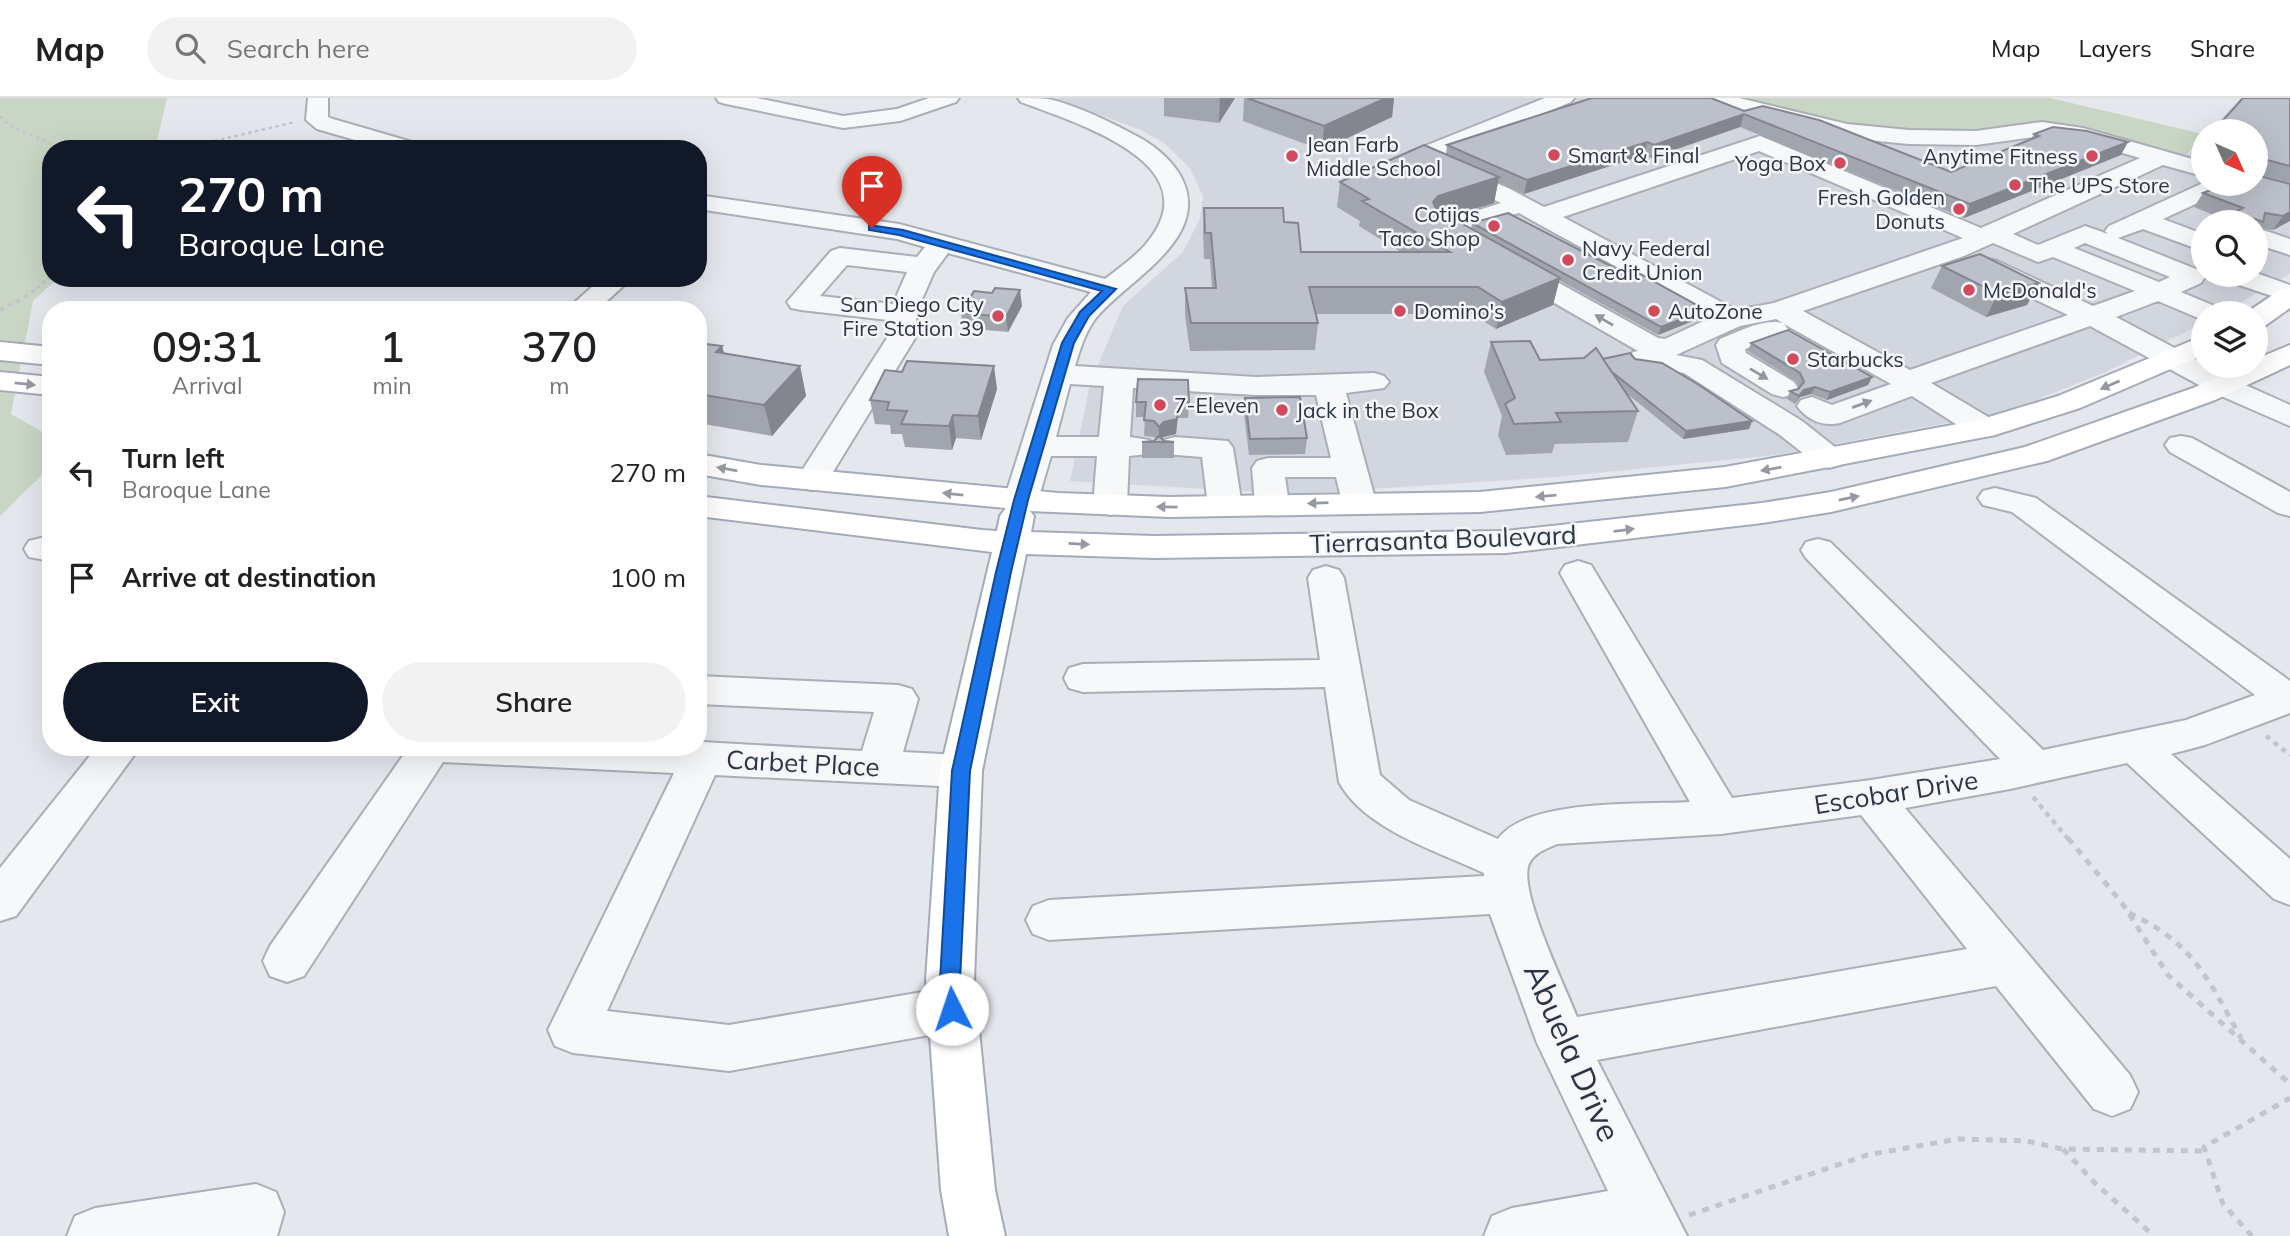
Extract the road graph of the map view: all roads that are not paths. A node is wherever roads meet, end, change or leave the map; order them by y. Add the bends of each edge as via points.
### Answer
1 (726, 98) edge
2 (949, 98) edge
3 (1028, 98) edge
4 (1564, 98) edge
5 (1713, 98) edge
6 (318, 108) edge
7 (380, 140) edge
8 (1133, 144) junction
9 (1102, 152) dead end
10 (2162, 157) junction
11 (2191, 165) edge
12 (2194, 196) edge
13 (2172, 206) junction
14 (2055, 207) junction
15 (707, 208) edge
16 (1530, 211) junction
17 (2142, 220) junction
18 (2191, 220) edge
19 (2191, 228) edge
20 (2118, 231) junction
21 (1986, 235) junction
22 (943, 244) junction
23 (2053, 247) junction
24 (1955, 251) junction
25 (2191, 258) edge
26 (2080, 259) junction
27 (925, 266) junction
28 (2031, 278) junction
29 (608, 287) edge
30 (2268, 287) edge
31 (1110, 289) junction
32 (1897, 290) dead end
33 (2159, 292) junction
34 (2290, 295) edge
35 (591, 301) edge
36 (2191, 306) edge
37 (2268, 311) edge
38 (902, 313) junction
39 (1790, 315) junction
40 (2094, 315) junction
41 (1732, 320) junction
42 (1616, 345) dead end
43 (0, 351) edge
44 (2191, 351) edge
45 (2290, 354) edge
46 (42, 355) edge
47 (2173, 359) junction
48 (1059, 374) junction
49 (1119, 378) junction
50 (0, 381) edge
51 (1374, 382) dead end
52 (1912, 383) junction
53 (42, 385) edge
54 (2223, 386) junction
55 (1329, 387) junction
56 (1783, 388) dead end
57 (1812, 406) dead end
58 (2290, 417) edge
59 (1984, 428) junction
60 (2181, 445) dead end
61 (1038, 446) junction
62 (1144, 447) junction
63 (1829, 458) junction
64 (707, 466) edge
65 (1350, 467) junction
66 (812, 480) junction
67 (1995, 498) dead end
68 (1359, 502) junction
69 (1272, 504) junction
70 (1110, 505) junction
71 (1225, 506) junction
72 (2290, 506) edge
73 (707, 507) edge
74 (1016, 521) junction
75 (1818, 550) dead end
76 (1578, 573) dead end
77 (1326, 578) dead end
78 (1342, 673) junction
79 (1083, 678) dead end
80 (707, 690) edge
81 (2289, 699) edge
82 (2135, 746) junction
83 (113, 756) edge
84 (425, 756) edge
85 (678, 756) edge
86 (702, 758) junction
87 (878, 767) junction
88 (961, 771) junction
89 (2023, 771) junction
90 (1871, 797) junction
91 (1721, 817) junction
92 (1506, 878) junction
93 (2290, 886) edge
94 (0, 902) edge
95 (1049, 920) dead end
96 (287, 961) dead end
97 (2007, 963) junction
98 (952, 1009) junction
99 (1562, 1043) junction
100 (2112, 1092) dead end
101 (1654, 1226) edge
102 (94, 1236) edge
103 (249, 1236) edge
104 (977, 1236) edge
105 (1512, 1236) edge

1 - 2 street via 843,122 900,115
3 - 8 street
4 - 16 street via 1418,157
5 - 10 street via 1847,131 1976,138 2042,129
6 - 7 street via 325,124
8 - 9 street
8 - 31 street via 1154,155 1173,179 1178,191 1174,221 1158,247
10 - 11 street
10 - 14 street
12 - 13 street
13 - 17 street
13 - 18 street
14 - 20 street
14 - 21 street
15 - 22 street via 899,232
16 - 21 street via 1760,143
16 - 41 street
41 -> 16 street via 1660,349 1443,229
17 - 19 street
17 - 20 street
20 - 25 street
21 - 23 street via 2038,254
21 - 24 street
22 - 27 street
22 - 31 street
23 - 26 street
23 - 33 street via 2085,234 2192,277
24 - 28 street
24 - 39 street
26 - 28 street
26 - 33 street
27 - 38 street
27 - 38 street via 840,256 801,302
28 - 40 street
29 - 35 street
30 - 34 street
31 - 48 street via 1084,314 1068,343
32 - 40 street via 1961,271
33 - 36 street
33 - 40 street
34 - 37 main road
38 - 66 street via 903,335
39 - 41 street
39 - 52 street
39 -> 56 street via 1730,345 1732,357
40 - 47 street
40 - 52 street
42 - 63 street via 1639,357 1692,366 1791,428
43 - 46 main road
44 - 47 main road, Tierrasanta Boulevard
45 - 54 main road, Tierrasanta Boulevard
47 - 54 street
47 -> 59 main road, Tierrasanta Boulevard via 2070,402
48 - 49 street
48 - 61 street
49 - 55 street
49 - 62 street
50 -> 53 main road
51 - 55 street
57 -> 52 street via 1829,416
52 - 59 street
54 - 58 street
74 -> 54 main road, Tierrasanta Boulevard via 1154,547 1506,542 1831,502 2022,458
55 - 65 street
59 - 63 main road, Tierrasanta Boulevard
60 - 72 street
61 - 62 street
61 - 74 street
62 - 70 street
62 - 71 street via 1217,448
63 -> 68 main road, Tierrasanta Boulevard via 1608,491 1480,502
66 -> 64 main road, Tierrasanta Boulevard
65 - 68 street
65 - 69 street via 1268,468
74 -> 66 main road, Tierrasanta Boulevard
67 - 81 street via 2024,505
68 -> 69 main road, Tierrasanta Boulevard
69 - 71 main road, Tierrasanta Boulevard
71 -> 70 main road, Tierrasanta Boulevard
70 - 74 main road, Tierrasanta Boulevard
73 - 74 main road, Tierrasanta Boulevard via 982,541
74 - 88 main road
75 - 89 street
76 - 91 street
77 - 78 street
78 - 79 street
78 - 92 street via 1360,782 1394,813
80 - 87 street via 898,699
81 - 82 street, Escobar Drive via 2191,734
82 - 89 street, Escobar Drive
82 - 93 street
83 - 94 street
84 - 96 street
85 - 86 street, Carbet Place
86 - 87 street, Carbet Place
86 - 98 street via 573,1030 729,1048
87 - 88 street, Carbet Place
88 - 98 main road
89 - 90 street, Escobar Drive
90 - 91 street, Escobar Drive
90 - 97 street
91 - 92 street, Escobar Drive via 1552,827 1522,840
92 - 95 street
92 - 99 street, Abuela Drive
97 - 99 street
97 - 100 street
98 - 104 main road via 968,1190
99 - 101 street, Abuela Drive
101 - 105 street
102 - 103 street via 256,1212

